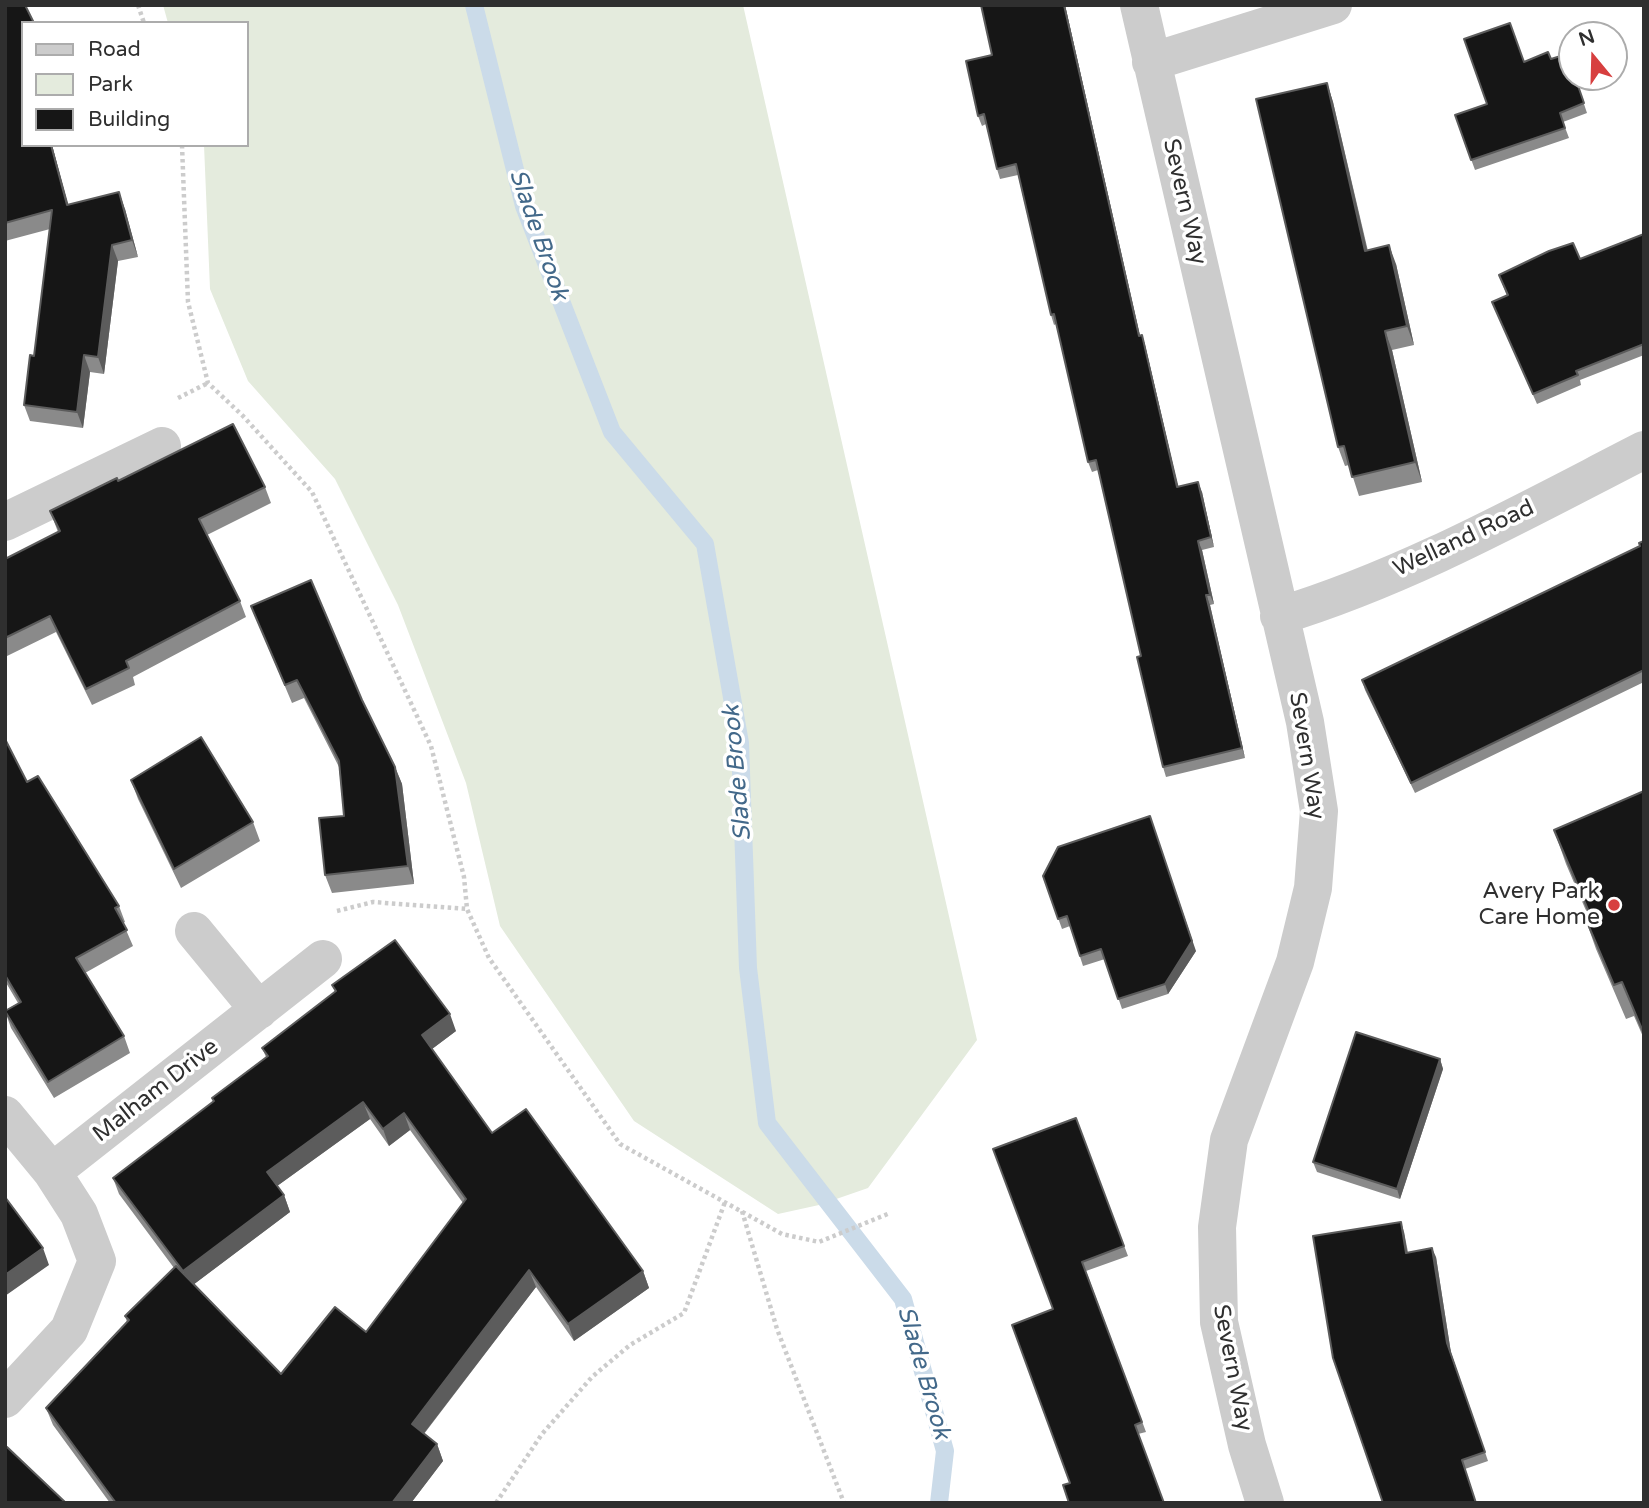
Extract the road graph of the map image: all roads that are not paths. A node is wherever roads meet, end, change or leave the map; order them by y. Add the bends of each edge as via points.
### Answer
1 (1139, 5) edge
2 (1333, 5) edge
3 (1152, 62) junction
4 (162, 446) dead end
5 (1644, 450) edge
6 (5, 522) edge
7 (1279, 616) junction
8 (194, 930) dead end
9 (323, 958) road end
10 (259, 1010) junction
11 (5, 1115) edge
12 (52, 1172) junction
13 (5, 1399) edge
14 (1265, 1503) edge

1 - 3 street, Severn Way
2 - 3 street
3 - 7 street, Severn Way
4 - 6 street
5 - 7 street, Welland Road via 1484,533 1359,588
7 - 14 street, Severn Way via 1305,722 1319,810 1313,888 1295,962 1229,1140 1217,1227 1219,1322
8 - 10 street
9 - 10 street, Malham Drive
10 - 12 street, Malham Drive
11 - 12 street
12 - 13 street via 79,1214 97,1261 69,1330

